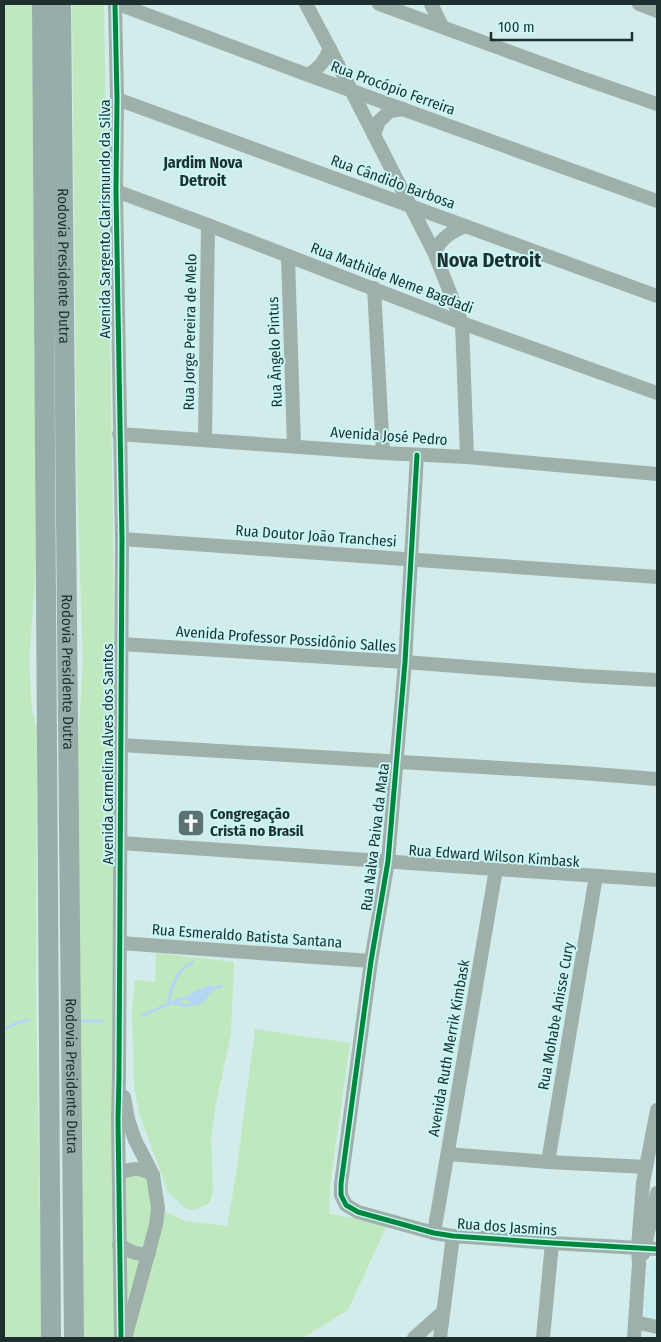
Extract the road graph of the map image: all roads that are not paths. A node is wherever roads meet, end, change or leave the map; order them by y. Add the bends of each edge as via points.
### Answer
1 (42, 4) edge
2 (61, 4) edge
3 (116, 4) edge
4 (379, 4) edge
5 (431, 4) edge
6 (639, 4) edge
7 (310, 7) edge
8 (657, 11) edge
9 (442, 26) junction
10 (330, 49) junction
11 (308, 75) junction
12 (351, 90) junction
13 (117, 99) junction
14 (657, 104) edge
15 (403, 109) junction
16 (374, 135) junction
17 (392, 170) junction
18 (116, 191) junction
19 (371, 191) junction
20 (657, 201) edge
21 (410, 206) junction
22 (208, 225) junction
23 (465, 226) junction
24 (434, 252) junction
25 (288, 257) junction
26 (374, 288) junction
27 (657, 296) edge
28 (462, 323) junction
29 (657, 393) edge
30 (120, 434) junction
31 (205, 440) junction
32 (294, 446) junction
33 (383, 453) junction
34 (417, 455) junction
35 (467, 457) junction
36 (657, 474) edge
37 (122, 539) junction
38 (410, 559) junction
39 (657, 577) edge
40 (121, 644) junction
41 (404, 662) junction
42 (657, 680) edge
43 (120, 745) junction
44 (397, 762) junction
45 (657, 779) edge
46 (120, 842) junction
47 (388, 861) junction
48 (496, 869) junction
49 (596, 876) junction
50 (657, 880) edge
51 (120, 943) junction
52 (371, 962) junction
53 (119, 1075) junction
54 (657, 1110) edge
55 (448, 1154) junction
56 (548, 1162) junction
57 (646, 1167) junction
58 (119, 1173) junction
59 (153, 1175) junction
60 (643, 1183) junction
61 (657, 1187) edge
62 (657, 1193) edge
63 (358, 1212) joint
64 (434, 1233) junction
65 (453, 1236) junction
66 (552, 1243) junction
67 (119, 1245) junction
68 (647, 1248) edge
69 (149, 1253) junction
70 (443, 1312) junction
71 (635, 1322) junction
72 (657, 1327) edge
73 (51, 1338) edge
74 (74, 1338) edge
75 (123, 1338) edge
76 (414, 1338) edge
77 (440, 1338) edge
78 (543, 1338) edge
79 (634, 1338) edge

1 - 73 highway, Rodovia Presidente Dutra
2 - 74 highway, Rodovia Presidente Dutra
3 - 11 street, Rua Procópio Ferreira
3 - 13 street, Avenida Sargento Clarismundo da Silva
4 - 9 street
5 - 9 street
6 - 8 street
7 - 10 street
9 - 14 street
10 - 11 street via 325,61
10 - 12 street
11 - 12 street, Rua Procópio Ferreira
12 - 15 street, Rua Procópio Ferreira
12 - 16 street
13 - 18 street, Avenida Sargento Clarismundo da Silva
13 - 19 street, Rua Cândido Barbosa
15 - 16 street via 390,111 379,121
15 - 20 street, Rua Procópio Ferreira
16 - 17 street
17 - 19 street via 388,180
17 - 21 street
18 - 22 street, Rua Mathilde Neme Bagdadi
18 - 30 street, Avenida Sargento Clarismundo da Silva
19 - 21 street, Rua Cândido Barbosa
21 - 23 street, Rua Cândido Barbosa
21 - 24 street
22 - 25 street, Rua Mathilde Neme Bagdadi
22 - 31 street, Rua Jorge Pereira de Melo
23 - 24 street via 451,232
23 - 27 street, Rua Cândido Barbosa
24 - 28 street
25 - 26 street, Rua Mathilde Neme Bagdadi
25 - 32 street, Rua Ângelo Pintus
26 - 28 street, Rua Mathilde Neme Bagdadi
26 - 33 street
28 - 29 street, Rua Mathilde Neme Bagdadi
28 - 35 street
30 - 31 street, Avenida José Pedro
30 - 37 street, Avenida Carmelina Alves dos Santos
31 - 32 street, Avenida José Pedro
32 - 33 street, Avenida José Pedro
33 - 34 street, Avenida José Pedro
34 - 35 street, Avenida José Pedro
34 - 38 street, Rua Nalva Paiva da Mata
35 - 36 street, Avenida José Pedro
37 - 38 street, Rua Doutor João Tranchesi
37 - 40 street, Avenida Carmelina Alves dos Santos
38 - 39 street, Rua Doutor João Tranchesi
38 - 41 street, Rua Nalva Paiva da Mata
40 - 41 street, Avenida Professor Possidônio Salles
40 - 43 street, Avenida Carmelina Alves dos Santos
41 - 42 street, Avenida Professor Possidônio Salles
41 - 44 street, Rua Nalva Paiva da Mata
43 - 44 street
43 - 46 street, Avenida Carmelina Alves dos Santos
44 - 45 street
44 - 47 street, Rua Nalva Paiva da Mata
46 - 47 street, Rua Edward Wilson Kimbask
46 - 51 street, Avenida Carmelina Alves dos Santos
47 - 48 street, Rua Edward Wilson Kimbask
47 - 52 street, Rua Nalva Paiva da Mata
48 - 49 street, Rua Edward Wilson Kimbask
48 - 55 street, Avenida Ruth Merrik Kimbask
49 - 50 street, Rua Edward Wilson Kimbask
49 - 56 street, Rua Mohabe Anisse Cury
51 - 52 street, Rua Esmeraldo Batista Santana
51 - 53 street, Avenida Carmelina Alves dos Santos
52 - 63 street, Rua Nalva Paiva da Mata via 341,1184 341,1195 346,1205
53 - 58 street
53 - 59 street via 135,1140
54 - 57 street
55 - 56 street
55 - 64 street, Avenida Ruth Merrik Kimbask
56 - 57 street
57 - 60 street
58 - 59 street via 131,1168 143,1169
58 - 67 street
59 - 69 street via 158,1208
60 - 61 street via 648,1190
60 - 68 street
62 - 68 street
63 - 64 street, Rua dos Jasmins
64 - 65 street, Rua dos Jasmins
65 - 66 street, Rua dos Jasmins
65 - 70 street
66 - 68 street, Rua dos Jasmins
66 - 78 street
67 - 69 street via 133,1253
67 - 75 street
68 - 71 street via 639,1264
69 - 75 street
70 - 76 street
70 - 77 street
71 - 72 street
71 - 79 street

